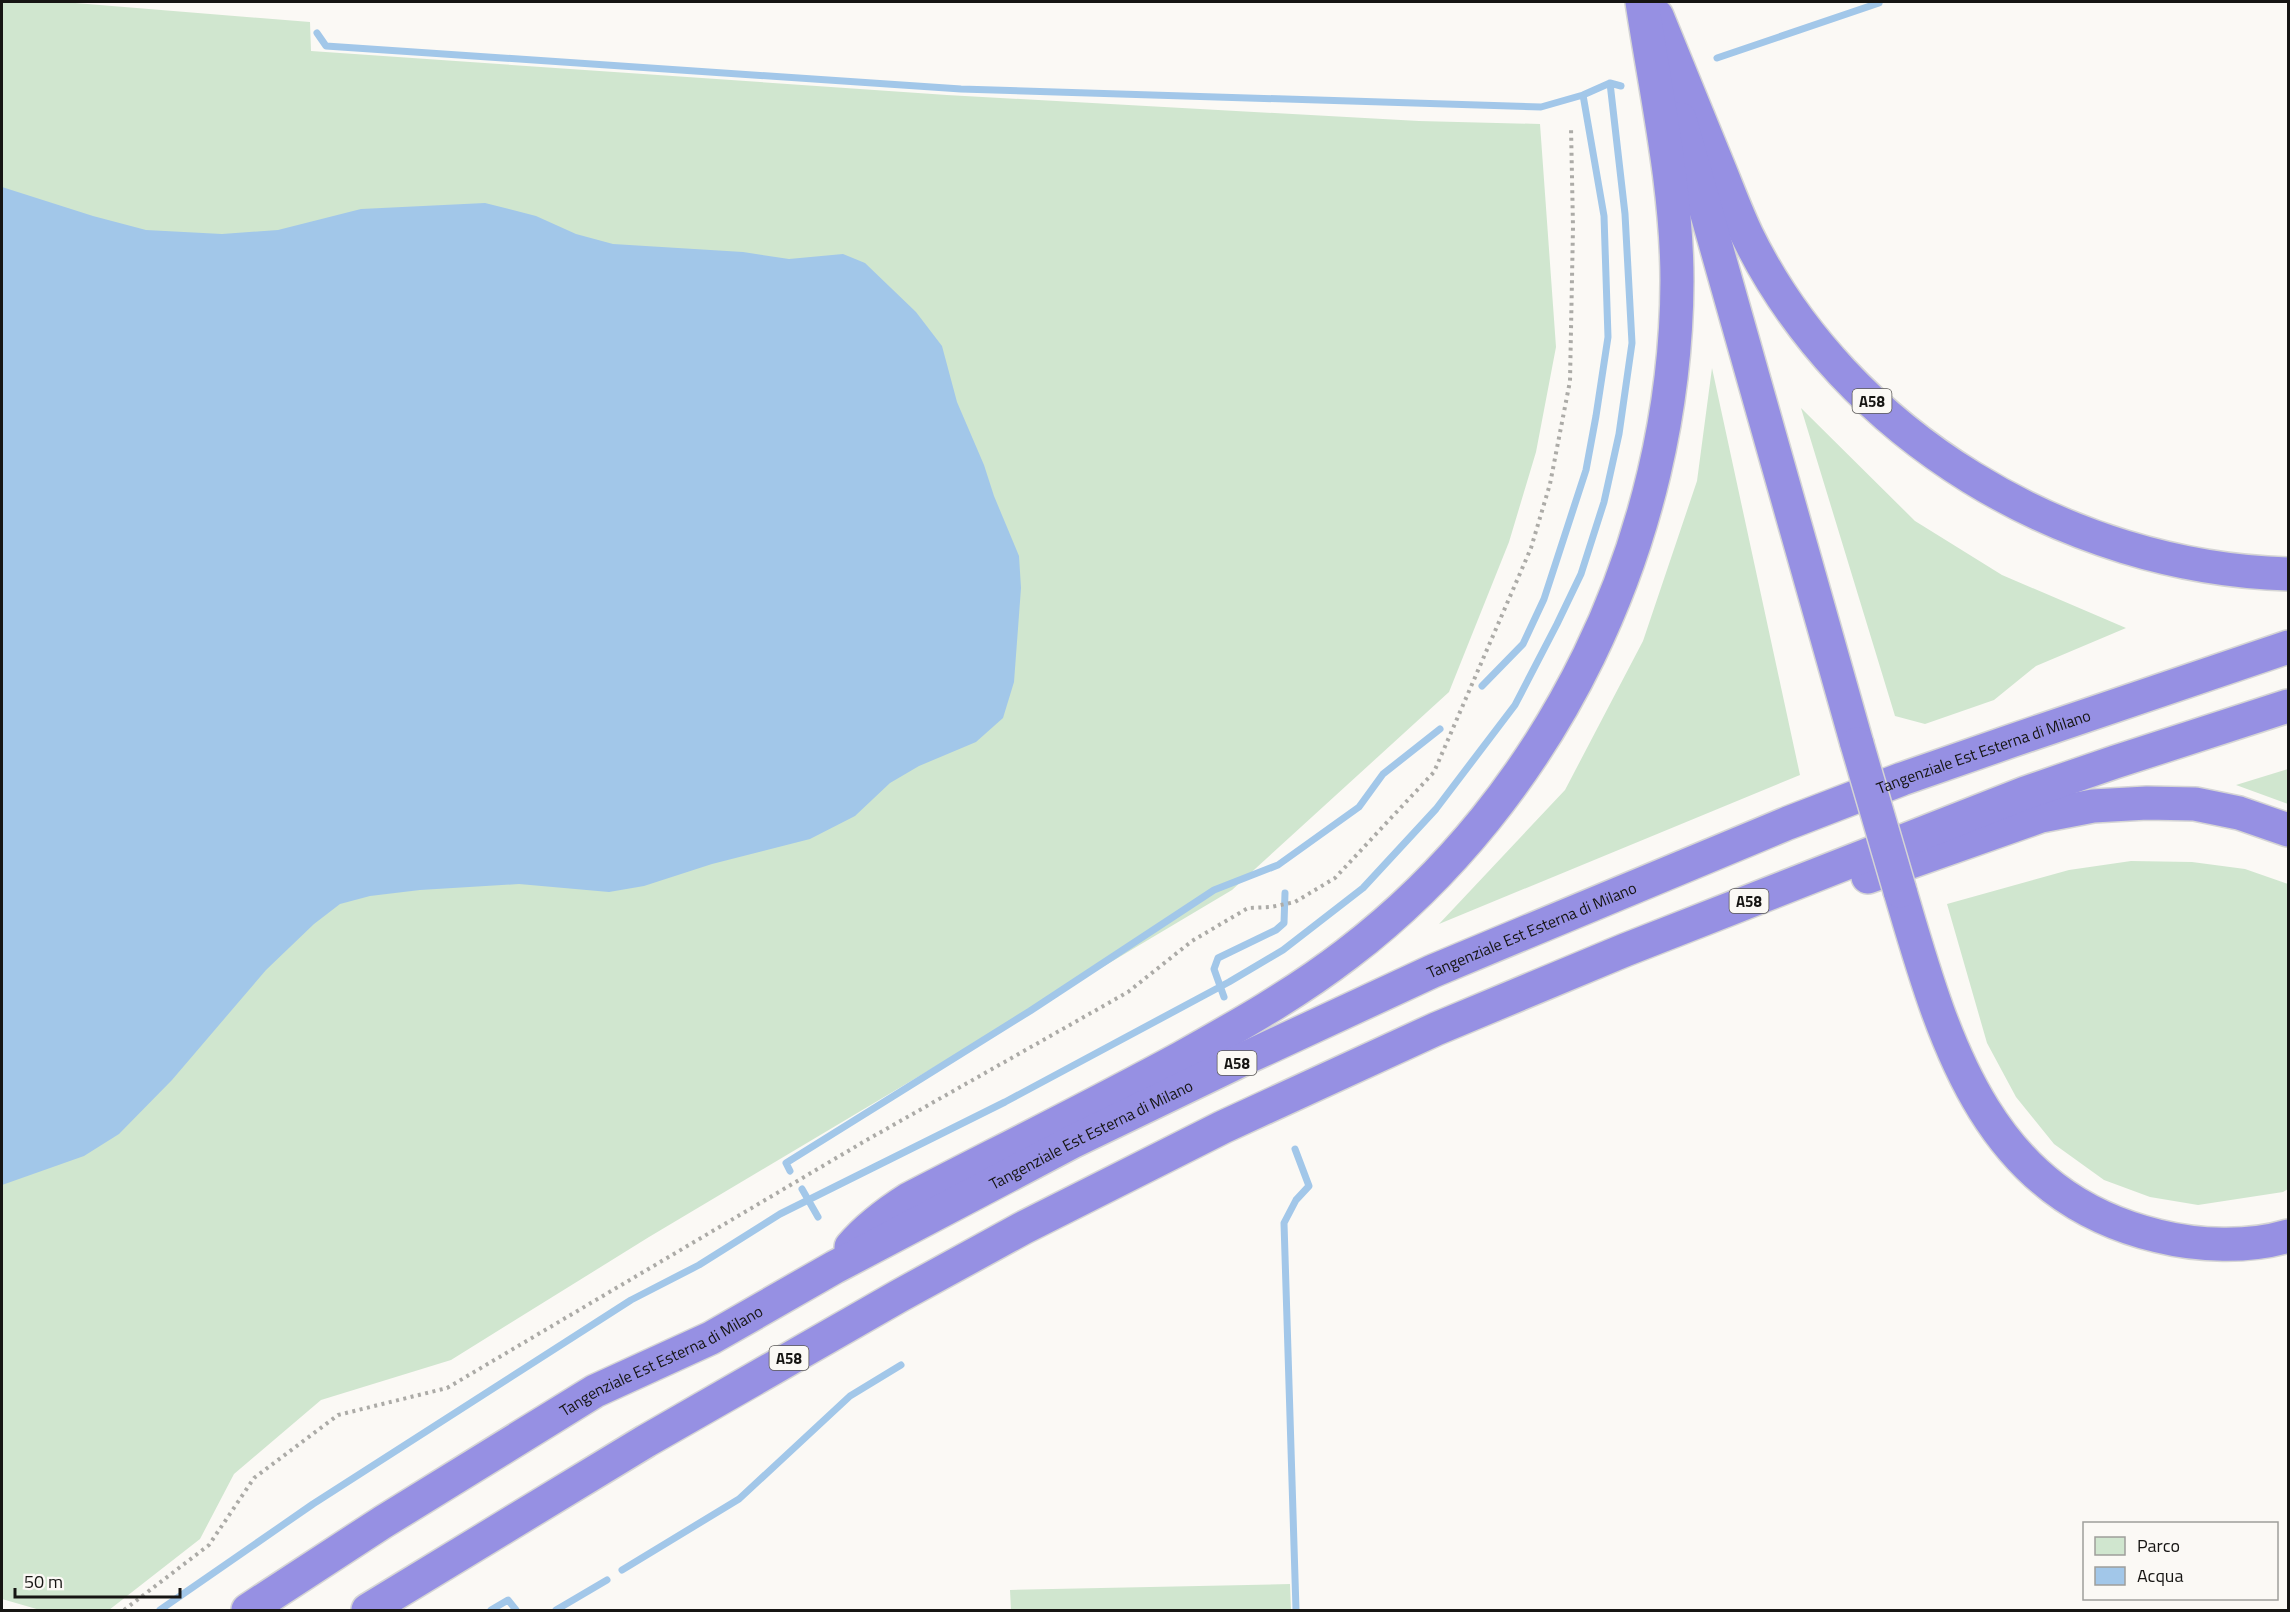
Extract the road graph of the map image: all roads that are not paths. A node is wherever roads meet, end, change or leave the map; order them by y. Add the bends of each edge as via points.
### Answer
1 (1642, 2) edge
2 (1646, 2) edge
3 (1651, 2) edge
4 (2289, 574) edge
5 (2289, 646) edge
6 (2289, 706) edge
7 (2289, 830) edge
8 (1625, 950) junction
9 (2289, 1236) edge
10 (835, 1267) junction
11 (248, 1611) edge
12 (368, 1611) edge

1 - 10 highway, A58 via 1675,229 1676,324 1669,397 1633,549 1580,678 1542,742 1452,856 1397,913 1346,955 1285,998 1208,1043 909,1198 864,1232
2 - 9 highway, bridge via 1927,983 1967,1082 1994,1127 2021,1159 2051,1186 2091,1213 2136,1231 2179,1242 2225,1244
3 - 4 highway, A58 via 1747,235 1776,286 1807,332 1846,377 1890,418 1988,486 2087,535 2198,566
5 - 10 highway, Tangenziale Est Esterna di Milano / A58 via 1902,779 1433,971 1072,1142
6 - 8 highway, A58 via 2025,793
7 - 8 highway, A58 via 2239,813 2195,804 2093,806 2041,816 1827,892
8 - 12 highway, A58 via 1436,1029 1222,1127 1023,1228 732,1390
10 - 11 highway, Tangenziale Est Esterna di Milano / A58 via 711,1338 595,1391

